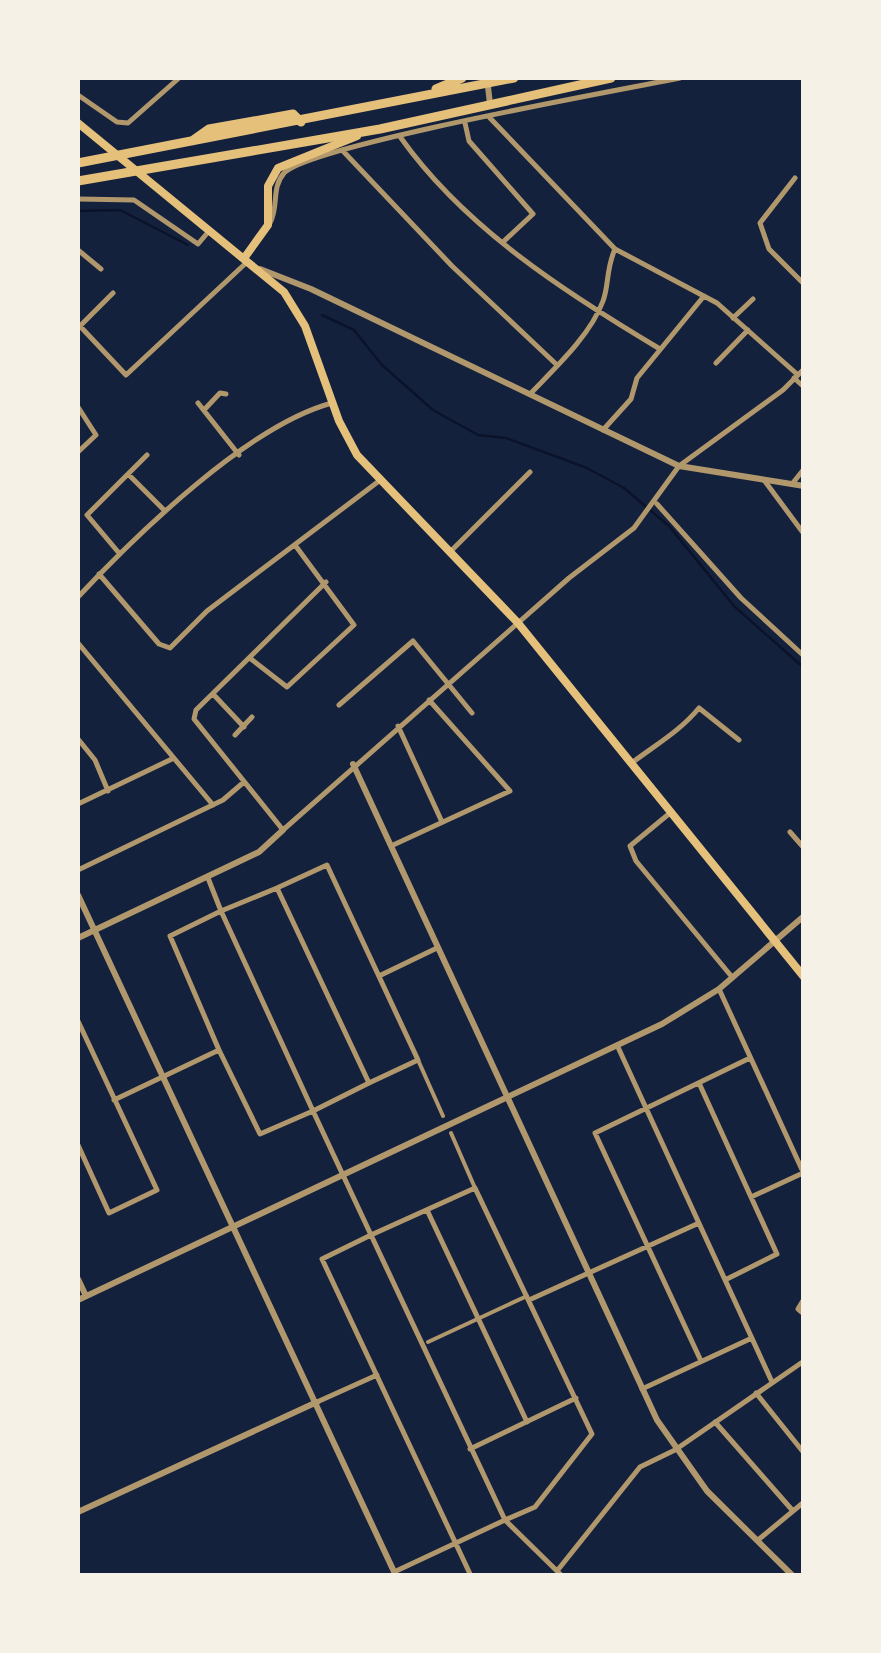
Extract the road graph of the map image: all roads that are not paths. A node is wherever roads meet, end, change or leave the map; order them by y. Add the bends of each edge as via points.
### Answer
1 (179, 78) edge
2 (462, 78) edge
3 (507, 78) edge
4 (610, 78) edge
5 (680, 78) edge
6 (487, 80) edge
7 (78, 95) edge
8 (420, 96) junction
9 (507, 100) junction
10 (490, 104) junction
11 (490, 118) junction
12 (465, 122) junction
13 (78, 124) edge
14 (380, 129) junction
15 (400, 137) junction
16 (342, 150) junction
17 (118, 156) junction
18 (78, 163) edge
19 (135, 171) junction
20 (796, 178) dead end
21 (78, 181) edge
22 (78, 199) edge
23 (268, 225) junction
24 (209, 231) junction
25 (503, 242) junction
26 (614, 249) junction
27 (78, 250) edge
28 (247, 259) junction
29 (101, 269) dead end
30 (259, 269) junction
31 (804, 284) edge
32 (113, 293) dead end
33 (704, 296) junction
34 (752, 299) dead end
35 (598, 312) junction
36 (733, 318) junction
37 (79, 325) edge
38 (748, 330) junction
39 (660, 349) junction
40 (716, 363) dead end
41 (558, 365) junction
42 (804, 369) edge
43 (796, 376) junction
44 (804, 388) edge
45 (226, 394) dead end
46 (530, 394) junction
47 (198, 403) dead end
48 (332, 403) junction
49 (78, 407) edge
50 (204, 410) junction
51 (603, 430) junction
52 (78, 452) edge
53 (147, 454) dead end
54 (239, 455) junction
55 (678, 466) junction
56 (804, 469) edge
57 (530, 472) dead end
58 (128, 474) junction
59 (379, 480) junction
60 (764, 480) junction
61 (792, 484) junction
62 (804, 486) edge
63 (655, 504) junction
64 (164, 510) junction
65 (804, 534) edge
66 (295, 545) junction
67 (119, 553) junction
68 (448, 554) junction
69 (100, 574) junction
70 (326, 582) junction
71 (78, 597) edge
72 (518, 623) junction
73 (78, 642) edge
74 (804, 656) edge
75 (250, 658) junction
76 (450, 682) junction
77 (212, 694) junction
78 (429, 700) junction
79 (338, 705) dead end
80 (472, 713) dead end
81 (252, 717) dead end
82 (398, 726) junction
83 (244, 727) junction
84 (236, 735) dead end
85 (78, 739) edge
86 (739, 740) dead end
87 (174, 758) junction
88 (633, 762) junction
89 (353, 764) junction
90 (244, 782) junction
91 (108, 790) junction
92 (78, 804) edge
93 (214, 804) junction
94 (672, 812) junction
95 (442, 822) junction
96 (282, 830) junction
97 (790, 832) dead end
98 (391, 846) junction
99 (804, 848) edge
100 (78, 870) edge
101 (208, 878) junction
102 (278, 888) junction
103 (78, 895) edge
104 (221, 911) junction
105 (804, 916) edge
106 (95, 931) junction
107 (78, 938) edge
108 (775, 941) junction
109 (437, 948) junction
110 (380, 975) junction
111 (804, 977) edge
112 (732, 978) junction
113 (718, 989) junction
114 (78, 1021) edge
115 (617, 1044) junction
116 (219, 1050) junction
117 (750, 1058) junction
118 (418, 1060) junction
119 (163, 1078) junction
120 (699, 1082) junction
121 (368, 1083) junction
122 (505, 1096) junction
123 (114, 1100) junction
124 (647, 1110) junction
125 (313, 1111) junction
126 (443, 1116) dead end
127 (451, 1133) dead end
128 (78, 1145) edge
129 (342, 1173) junction
130 (803, 1174) edge
131 (475, 1188) junction
132 (751, 1198) junction
133 (427, 1210) junction
134 (699, 1223) junction
135 (236, 1227) junction
136 (371, 1235) junction
137 (648, 1247) junction
138 (589, 1274) junction
139 (78, 1280) edge
140 (725, 1280) junction
141 (82, 1298) edge
142 (528, 1298) junction
143 (804, 1299) edge
144 (804, 1314) edge
145 (478, 1318) junction
146 (752, 1338) junction
147 (428, 1342) dead end
148 (804, 1360) edge
149 (701, 1361) junction
150 (377, 1374) junction
151 (772, 1382) junction
152 (642, 1389) junction
153 (756, 1393) junction
154 (576, 1398) junction
155 (317, 1402) junction
156 (526, 1422) junction
157 (715, 1422) junction
158 (470, 1449) junction
159 (675, 1450) junction
160 (804, 1453) edge
161 (804, 1502) edge
162 (793, 1511) junction
163 (78, 1512) edge
164 (506, 1520) junction
165 (758, 1540) junction
166 (456, 1543) junction
167 (559, 1573) edge
168 (392, 1574) edge
169 (471, 1576) edge
170 (793, 1576) edge

1 - 7 street via 128,123
2 - 8 highway
3 - 6 highway
3 - 9 street
4 - 9 highway
5 - 11 street
6 - 8 highway
6 - 10 street
8 - 17 highway via 301,122 293,114 209,129 190,143
9 - 10 highway
10 - 14 highway
11 - 12 street
11 - 26 street
12 - 15 street
12 - 25 street via 469,141 533,214
13 - 17 main road
14 - 19 highway
14 - 23 main road via 278,168 268,186
15 - 16 street
15 - 25 street
16 - 23 street via 284,174
16 - 41 street
17 - 18 highway
17 - 19 main road
19 - 21 highway
19 - 24 main road
20 - 31 street via 760,223 769,249
22 - 24 street via 134,200 198,244
23 - 28 main road
24 - 28 main road
25 - 35 street
26 - 33 street
26 - 35 street
27 - 29 street
28 - 30 main road
28 - 37 street via 126,375
30 - 46 street
30 - 48 main road via 300,316
32 - 37 street
33 - 36 street
33 - 39 street
34 - 36 street
35 - 39 street
35 - 41 street
36 - 38 street
38 - 40 street
38 - 43 street
39 - 51 street via 637,378 631,399
41 - 46 street
42 - 43 street
43 - 44 street
43 - 55 street
45 - 50 street
46 - 51 street
47 - 50 street
48 - 54 street via 300,412
48 - 59 main road via 352,448
49 - 52 street via 96,435
50 - 54 street
51 - 55 street
53 - 58 street
54 - 64 street
55 - 60 street
55 - 63 street
56 - 61 street
57 - 68 street
58 - 64 street
58 - 67 street via 86,515
59 - 66 street
59 - 68 main road
60 - 61 street
60 - 65 street
61 - 62 street
63 - 72 street
63 - 74 street
64 - 67 street
66 - 69 street via 207,611 170,648
66 - 70 street
67 - 69 street
68 - 72 main road
69 - 71 street
70 - 75 street
70 - 75 street via 354,625 286,687
72 - 76 street
72 - 88 main road
73 - 87 street
75 - 77 street
76 - 78 street
76 - 79 street via 413,641
76 - 80 street
77 - 83 street
77 - 90 street via 194,719
78 - 82 street
78 - 95 street via 510,790
81 - 83 street
82 - 89 street
82 - 95 street
83 - 84 street
85 - 91 street
86 - 88 street via 699,708 678,733
87 - 91 street
87 - 93 street
88 - 94 main road
89 - 96 street
89 - 98 street
90 - 93 street
90 - 96 street
91 - 92 street
93 - 100 street
94 - 108 main road
94 - 112 street via 630,846 636,862
95 - 98 street
96 - 101 street via 258,852
97 - 99 street
98 - 109 street
101 - 104 street
101 - 106 street
102 - 104 street
102 - 110 street via 326,865
102 - 121 street
103 - 106 street
104 - 116 street via 170,936
104 - 125 street
105 - 108 street
106 - 107 street
106 - 119 street
108 - 111 main road
108 - 112 street
109 - 110 street
109 - 122 street
110 - 118 street
112 - 113 street
113 - 115 street
113 - 117 street
114 - 123 street
115 - 122 street
115 - 124 street
116 - 119 street
116 - 125 street via 260,1134
117 - 120 street
117 - 130 street
118 - 121 street
118 - 126 street
119 - 123 street
119 - 135 street
120 - 124 street
120 - 132 street
121 - 125 street
122 - 129 street
122 - 138 street
123 - 128 street via 157,1190 109,1212
124 - 134 street
124 - 137 street via 595,1133
125 - 129 street
127 - 131 street
129 - 135 street
129 - 136 street
130 - 132 street
131 - 133 street
131 - 142 street
132 - 140 street via 777,1254
133 - 136 street
133 - 145 street
134 - 137 street
134 - 140 street
135 - 141 street
135 - 155 street
136 - 150 street via 322,1259
136 - 158 street
137 - 138 street
137 - 149 street
138 - 142 street
138 - 152 street
139 - 141 street
140 - 146 street
142 - 145 street
142 - 154 street
143 - 144 street via 798,1309
145 - 147 street
145 - 156 street
146 - 149 street
146 - 151 street
148 - 151 street
149 - 152 street
150 - 155 street
150 - 166 street
151 - 153 street
152 - 159 street
153 - 157 street
153 - 160 street
154 - 156 street
154 - 164 street via 592,1434 535,1507
155 - 163 street
155 - 168 street
156 - 158 street
157 - 159 street
157 - 162 street
158 - 164 street
159 - 165 street
159 - 167 street via 640,1467
161 - 162 street
162 - 165 street
164 - 166 street
164 - 167 street
165 - 170 street
166 - 168 street
166 - 169 street

